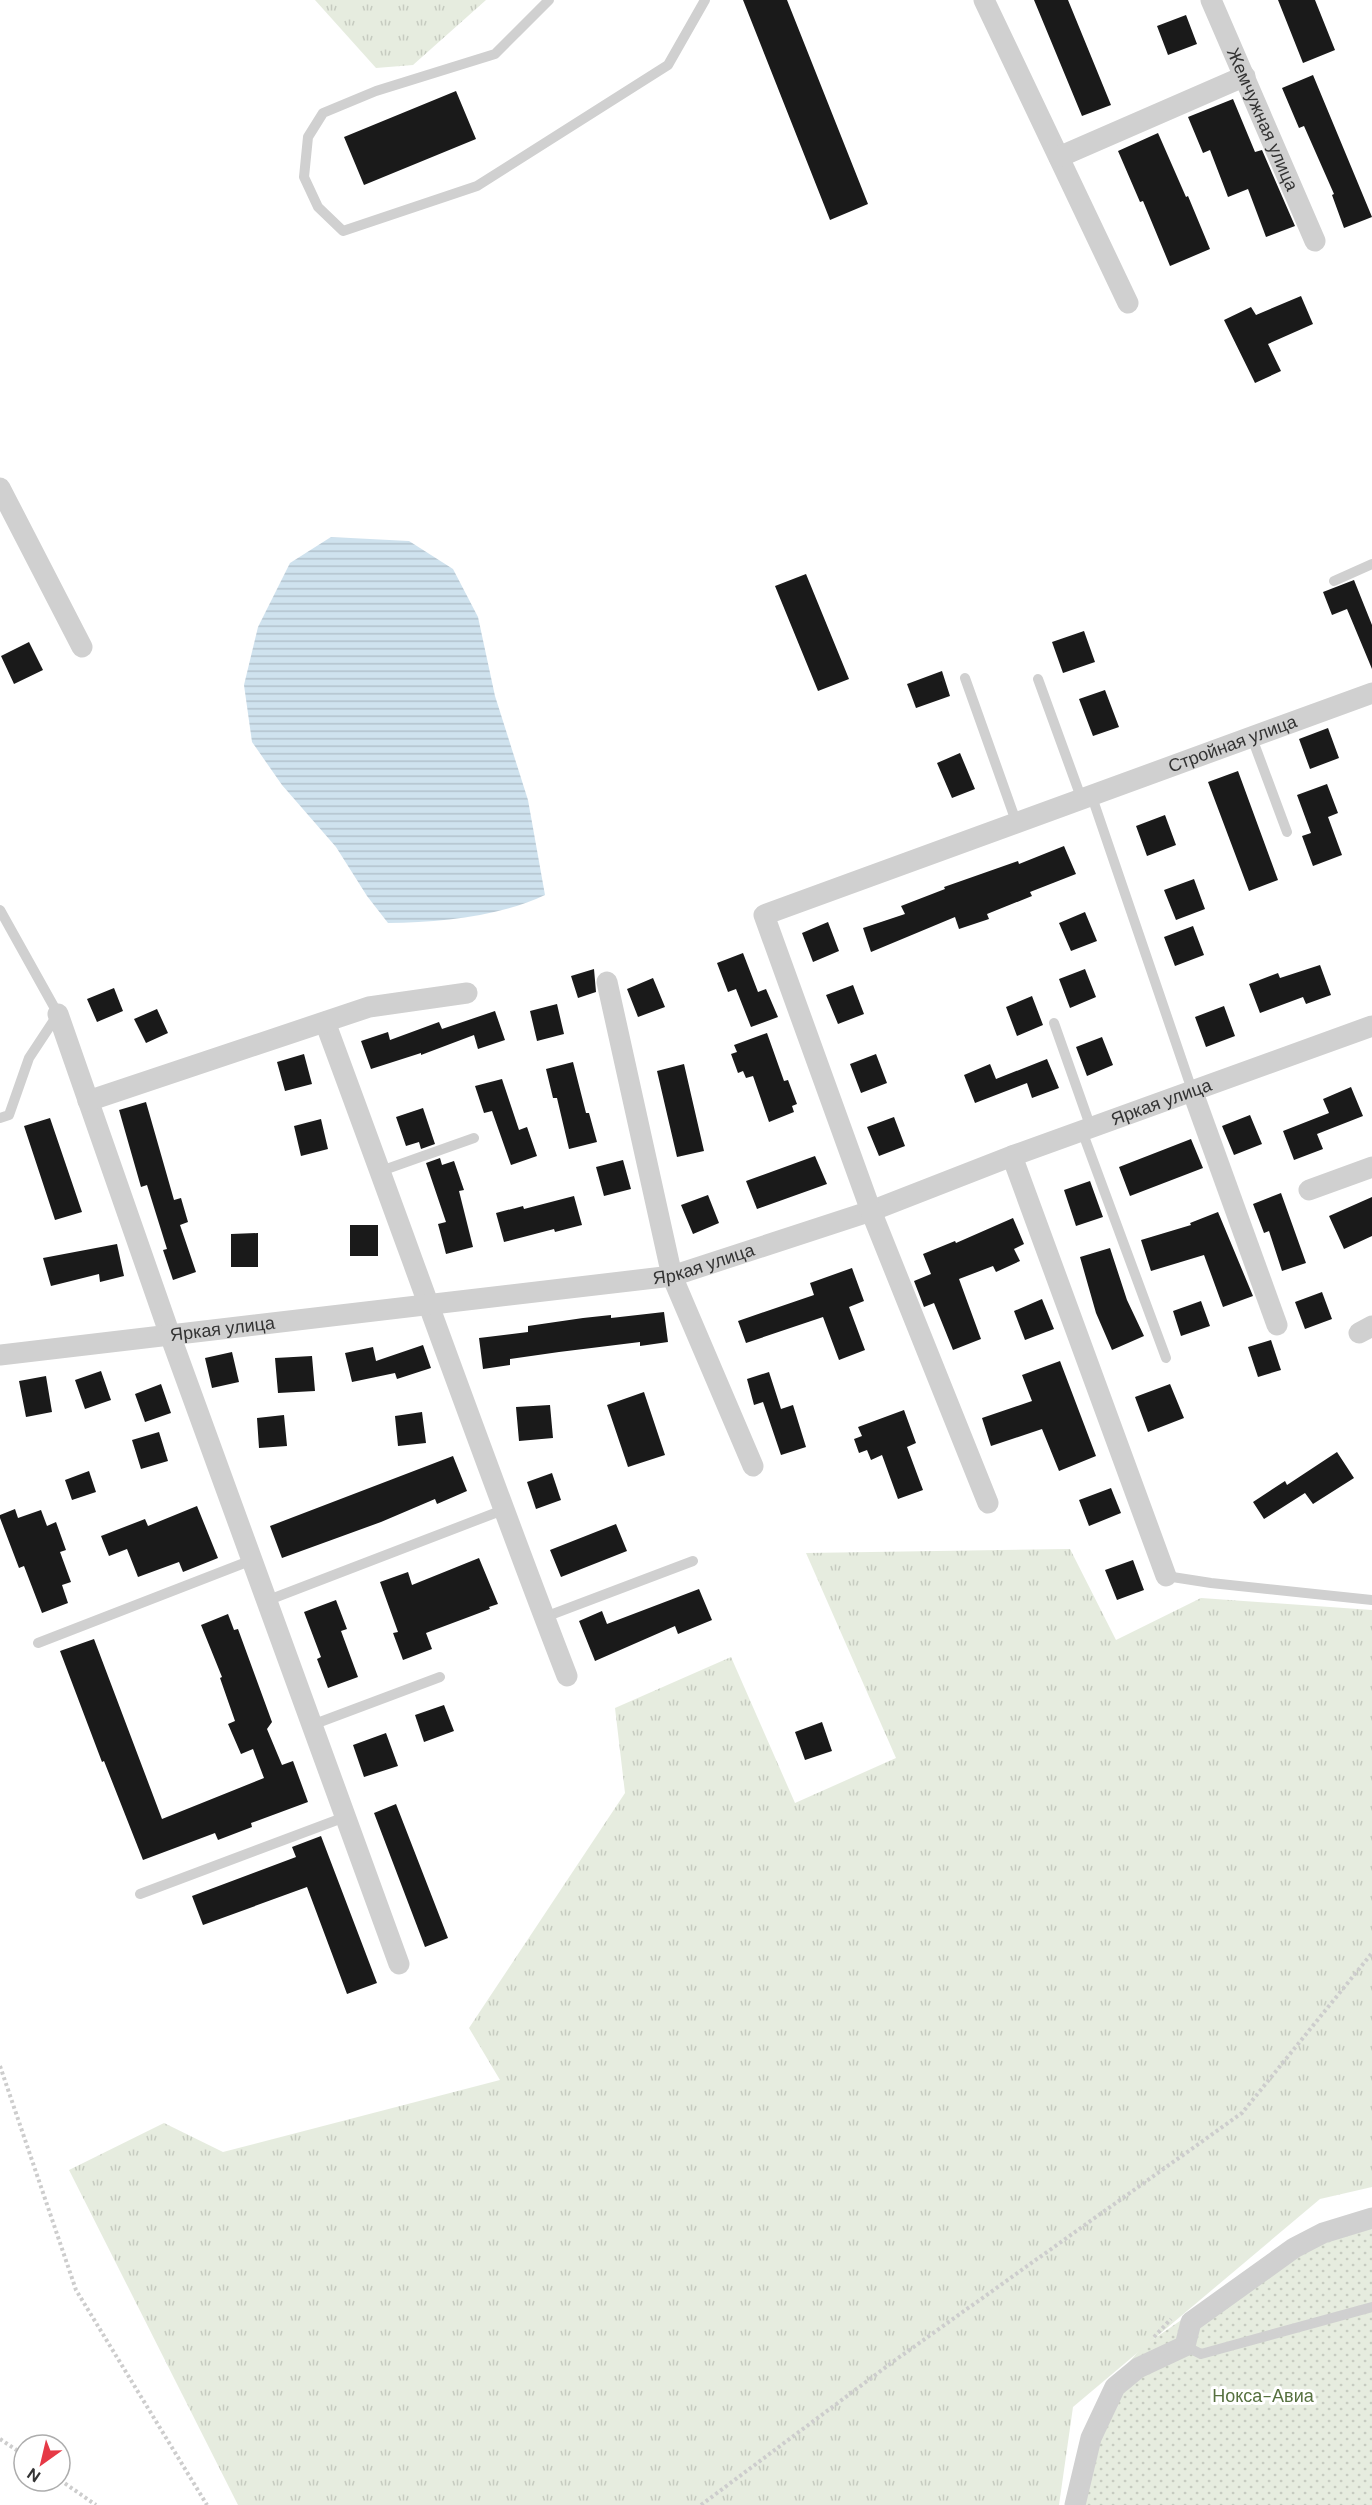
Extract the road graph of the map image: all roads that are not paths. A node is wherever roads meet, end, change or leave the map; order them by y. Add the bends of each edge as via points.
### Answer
1 (549, 0) edge
2 (705, 0) edge
3 (984, 0) edge
4 (1211, 0) edge
5 (1245, 76) junction
6 (1059, 157) junction
7 (1315, 241) dead end
8 (1128, 303) dead end
9 (0, 488) edge
10 (1372, 564) edge
11 (1334, 581) dead end
12 (82, 647) dead end
13 (965, 678) dead end
14 (1038, 679) dead end
15 (1372, 693) edge
16 (1252, 738) junction
17 (1087, 799) junction
18 (1017, 824) junction
19 (1287, 832) dead end
20 (0, 909) edge
21 (607, 982) dead end
22 (467, 993) dead end
23 (58, 1014) junction
24 (325, 1022) junction
25 (1054, 1023) dead end
26 (1372, 1026) edge
27 (1192, 1090) junction
28 (88, 1101) junction
29 (0, 1118) edge
30 (1086, 1129) junction
31 (474, 1138) dead end
32 (1012, 1156) junction
33 (1372, 1167) edge
34 (381, 1171) junction
35 (1309, 1190) dead end
36 (871, 1211) junction
37 (672, 1276) junction
38 (430, 1305) junction
39 (1277, 1325) dead end
40 (170, 1335) junction
41 (0, 1355) edge
42 (1166, 1358) dead end
43 (753, 1466) dead end
44 (988, 1503) dead end
45 (503, 1510) junction
46 (252, 1560) junction
47 (693, 1561) dead end
48 (1166, 1576) joint
49 (266, 1600) junction
50 (1372, 1600) edge
51 (544, 1617) junction
52 (38, 1643) dead end
53 (567, 1676) dead end
54 (440, 1677) dead end
55 (312, 1725) junction
56 (345, 1817) junction
57 (140, 1894) dead end
58 (399, 1964) dead end
59 (1372, 2218) edge
60 (1372, 2307) edge
61 (1185, 2346) junction
62 (1075, 2505) edge

1 - 2 lane via 495,54 376,91 323,113 308,137 304,177 318,207 343,231 477,186 668,65
3 - 6 street
4 - 5 street, Жемчужная улица
5 - 6 street
5 - 7 street, Жемчужная улица
6 - 8 street
9 - 12 street
10 - 11 lane
13 - 18 lane
14 - 17 lane
15 - 16 street, Стройная улица
16 - 17 street, Стройная улица
16 - 19 lane
17 - 18 street, Стройная улица
17 - 27 lane
18 - 36 street, Стройная улица via 764,915
20 - 23 lane
21 - 37 street
22 - 24 street via 369,1007
23 - 28 street
23 - 29 lane via 29,1058 9,1115
24 - 28 street
24 - 34 street
25 - 30 lane
26 - 27 street, Яркая улица
27 - 30 street, Яркая улица
27 - 39 street
28 - 40 street
30 - 32 street, Яркая улица
30 - 42 lane
31 - 34 lane
32 - 36 street, Яркая улица
32 - 48 street
33 - 35 street
34 - 38 street
36 - 37 street, Яркая улица
36 - 44 street
37 - 38 street, Яркая улица
37 - 43 street
38 - 40 street, Яркая улица
38 - 45 street
40 - 41 street, Яркая улица
40 - 46 street
45 - 49 lane
45 - 51 street
46 - 49 street
46 - 52 lane
47 - 51 lane
48 - 50 lane
49 - 55 street
51 - 53 street
54 - 55 lane
55 - 56 street
56 - 57 lane
56 - 58 street
59 - 61 street via 1323,2233 1294,2248 1191,2322
60 - 61 lane via 1201,2354
61 - 62 street via 1138,2368 1115,2387 1091,2438

